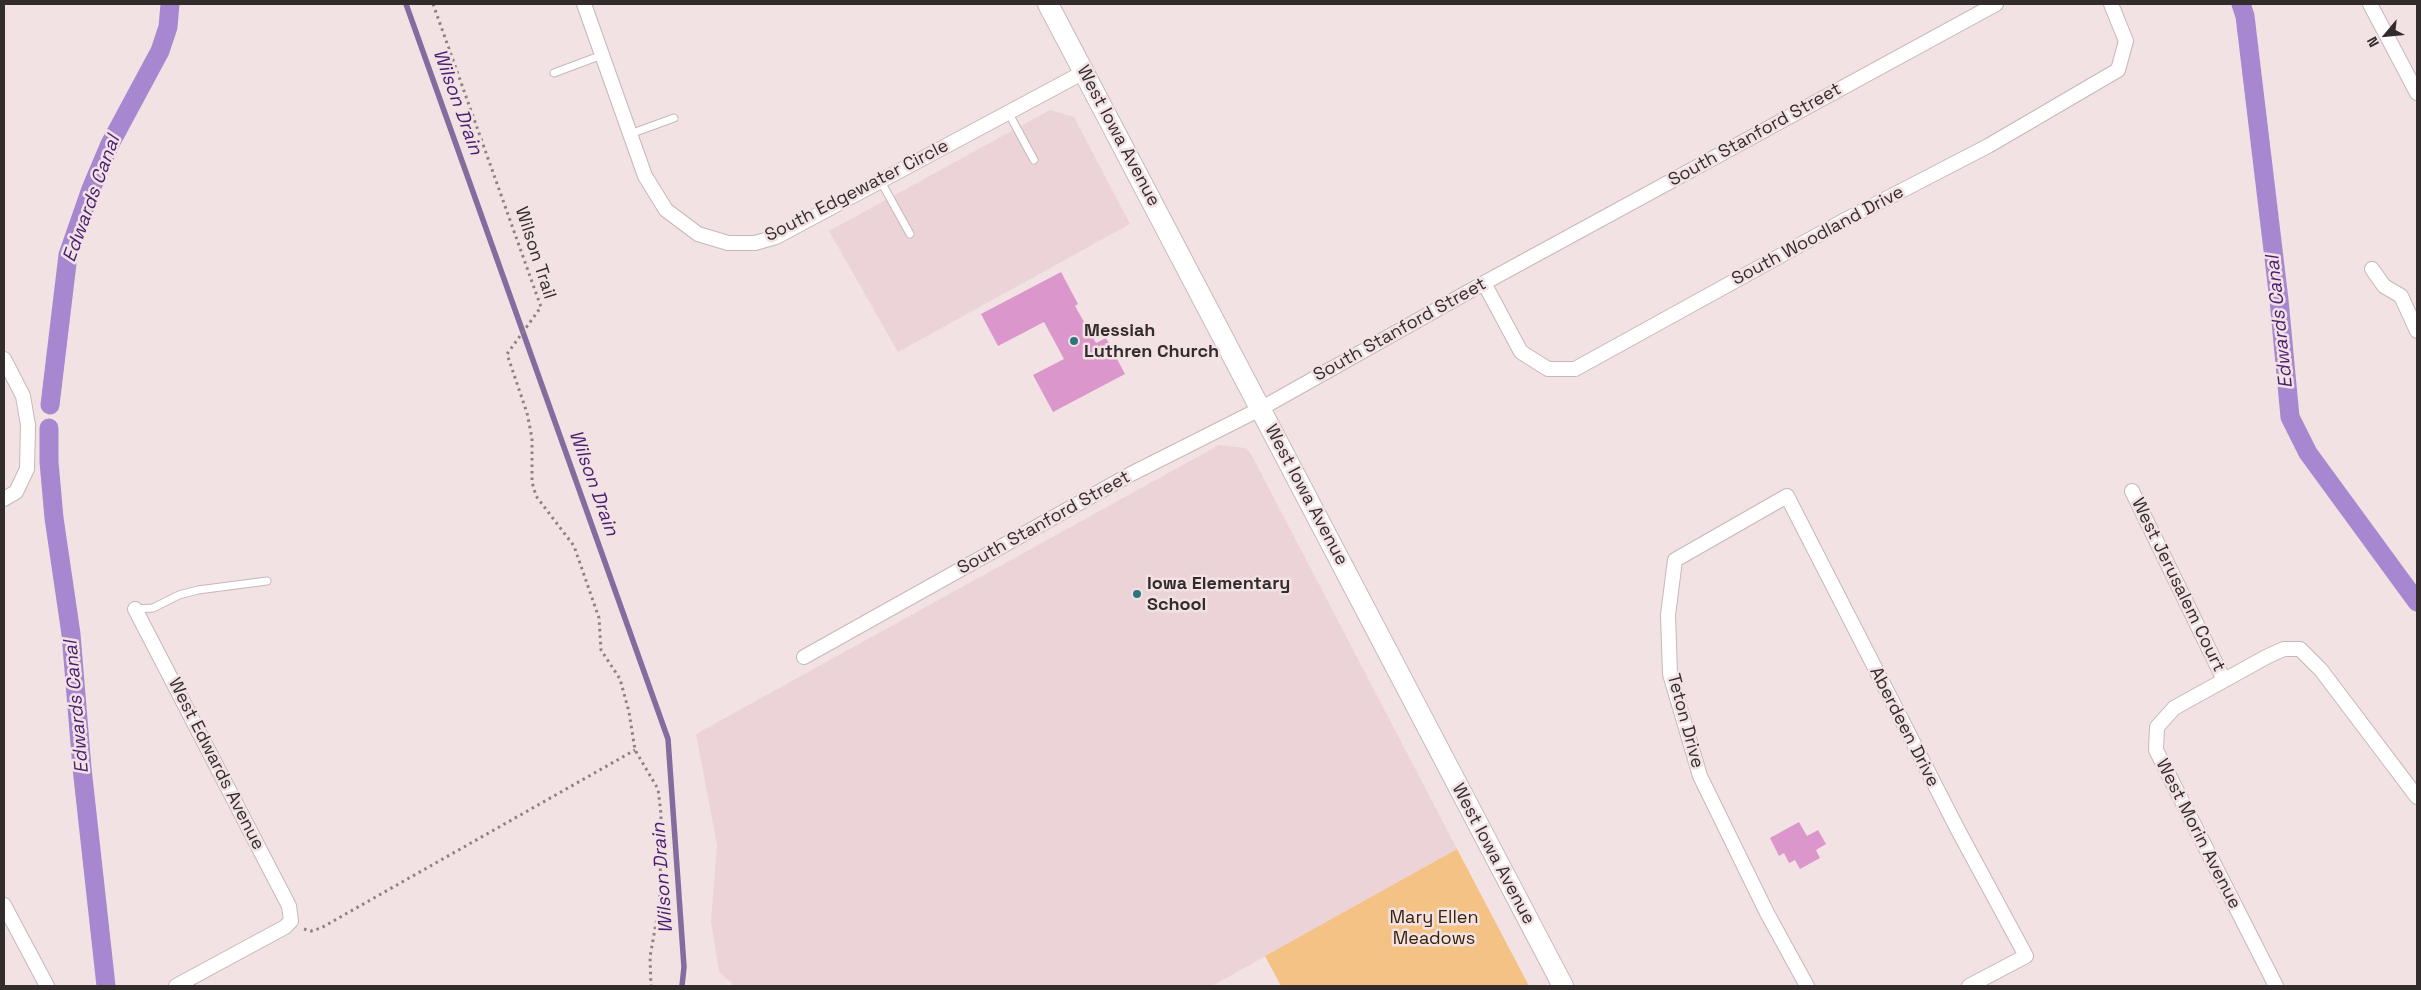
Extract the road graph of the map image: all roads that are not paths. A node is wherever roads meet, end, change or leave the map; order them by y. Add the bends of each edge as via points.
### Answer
1 (584, 4) edge
2 (1048, 4) edge
3 (1996, 4) edge
4 (2111, 4) edge
5 (2370, 4) edge
6 (602, 55) junction
7 (1084, 72) junction
8 (554, 73) dead end
9 (2417, 93) edge
10 (1008, 112) junction
11 (674, 118) dead end
12 (630, 134) junction
13 (1034, 160) dead end
14 (880, 180) junction
15 (910, 234) dead end
16 (2372, 269) dead end
17 (1484, 284) junction
18 (2417, 330) edge
19 (4, 358) edge
20 (1260, 408) junction
21 (2132, 491) dead end
22 (1787, 496) joint
23 (4, 498) edge
24 (268, 581) dead end
25 (135, 609) joint
26 (804, 657) dead end
27 (2224, 680) junction
28 (2417, 797) edge
29 (4, 905) edge
30 (47, 986) edge
31 (176, 986) edge
32 (1563, 986) edge
33 (1807, 986) edge
34 (1969, 986) edge
35 (2276, 986) edge

1 - 6 street, South Edgewater Circle
2 - 7 street, West Iowa Avenue
3 - 17 street, South Stanford Street
4 - 17 street, South Woodland Drive via 2126,41 2118,70 1988,146 1847,219 1575,369 1548,369 1521,352
5 - 9 street
6 - 8 lane
6 - 12 street, South Edgewater Circle
7 - 10 street, South Edgewater Circle
7 - 20 street, West Iowa Avenue
10 - 13 lane
10 - 14 street, South Edgewater Circle
11 - 12 lane
12 - 14 street, South Edgewater Circle via 645,176 666,210 698,234 728,243 755,242 776,236
14 - 15 lane
16 - 18 street via 2384,286 2401,296
17 - 20 street, South Stanford Street
19 - 23 street via 23,396 28,425 27,469 16,492
20 - 26 street, South Stanford Street via 1131,474
20 - 32 street, West Iowa Avenue
21 - 27 street, West Jerusalem Court
22 - 33 street, Teton Drive via 1675,560 1668,625 1670,674 1700,776
22 - 34 street, Aberdeen Drive via 1953,822 2026,956
24 - 25 lane via 179,594 148,610
25 - 31 street, West Edwards Avenue via 289,906 291,921 285,928
27 - 28 street, West Morin Avenue via 2284,649 2300,650 2321,670
27 - 35 street, West Morin Avenue via 2174,708 2157,727 2156,750
29 - 30 street

